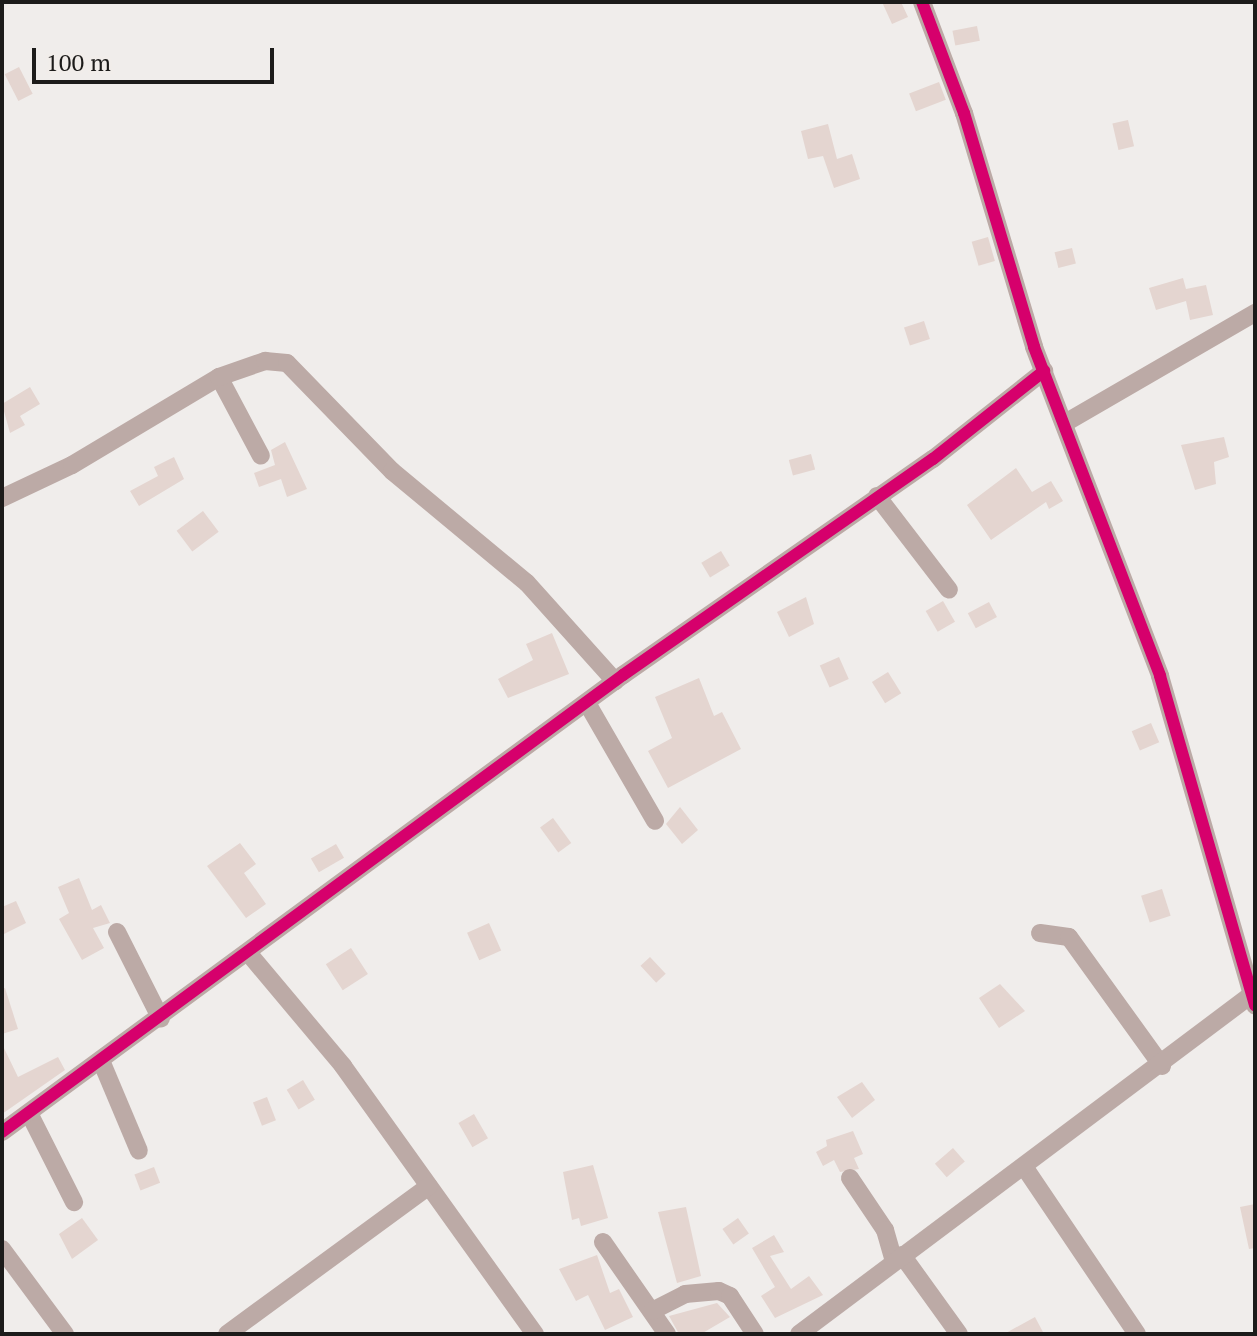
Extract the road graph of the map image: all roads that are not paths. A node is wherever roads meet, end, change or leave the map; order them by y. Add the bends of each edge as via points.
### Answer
1 (922, 2) edge
2 (1255, 313) edge
3 (1044, 371) junction
4 (219, 377) junction
5 (1065, 423) junction
6 (261, 456) dead end
7 (877, 496) junction
8 (2, 498) edge
9 (949, 590) dead end
10 (615, 681) junction
11 (587, 703) junction
12 (655, 821) dead end
13 (117, 932) dead end
14 (1040, 933) dead end
15 (250, 955) junction
16 (1254, 998) edge
17 (161, 1019) junction
18 (102, 1063) junction
19 (1162, 1066) junction
20 (29, 1113) junction
21 (2, 1132) edge
22 (139, 1151) dead end
23 (1025, 1168) junction
24 (850, 1178) dead end
25 (429, 1186) junction
26 (74, 1202) dead end
27 (603, 1242) dead end
28 (2, 1249) edge
29 (898, 1258) junction
30 (652, 1311) junction
31 (249, 1328) edge
32 (65, 1334) edge
33 (227, 1334) edge
34 (535, 1334) edge
35 (667, 1334) edge
36 (755, 1334) edge
37 (799, 1334) edge
38 (959, 1334) edge
39 (1137, 1334) edge

1 - 3 street via 964,113
2 - 5 street
3 - 5 street
3 - 7 street
4 - 6 street
4 - 8 street via 72,465
4 - 10 street via 265,361 287,363 392,471 527,583
5 - 16 street via 1160,676
7 - 9 street
7 - 10 street
10 - 11 street
11 - 12 street
11 - 15 street
13 - 17 street
14 - 19 street via 1069,937
15 - 17 street
15 - 25 street via 343,1066
16 - 19 street
17 - 18 street
18 - 20 street
18 - 22 street
19 - 23 street
20 - 21 street
20 - 26 street
23 - 29 street
23 - 39 street
24 - 29 street
25 - 31 street
25 - 34 street
27 - 30 street
28 - 32 street
29 - 37 street
29 - 38 street
30 - 35 street
30 - 36 street via 685,1294 719,1291 730,1296
31 - 33 street

